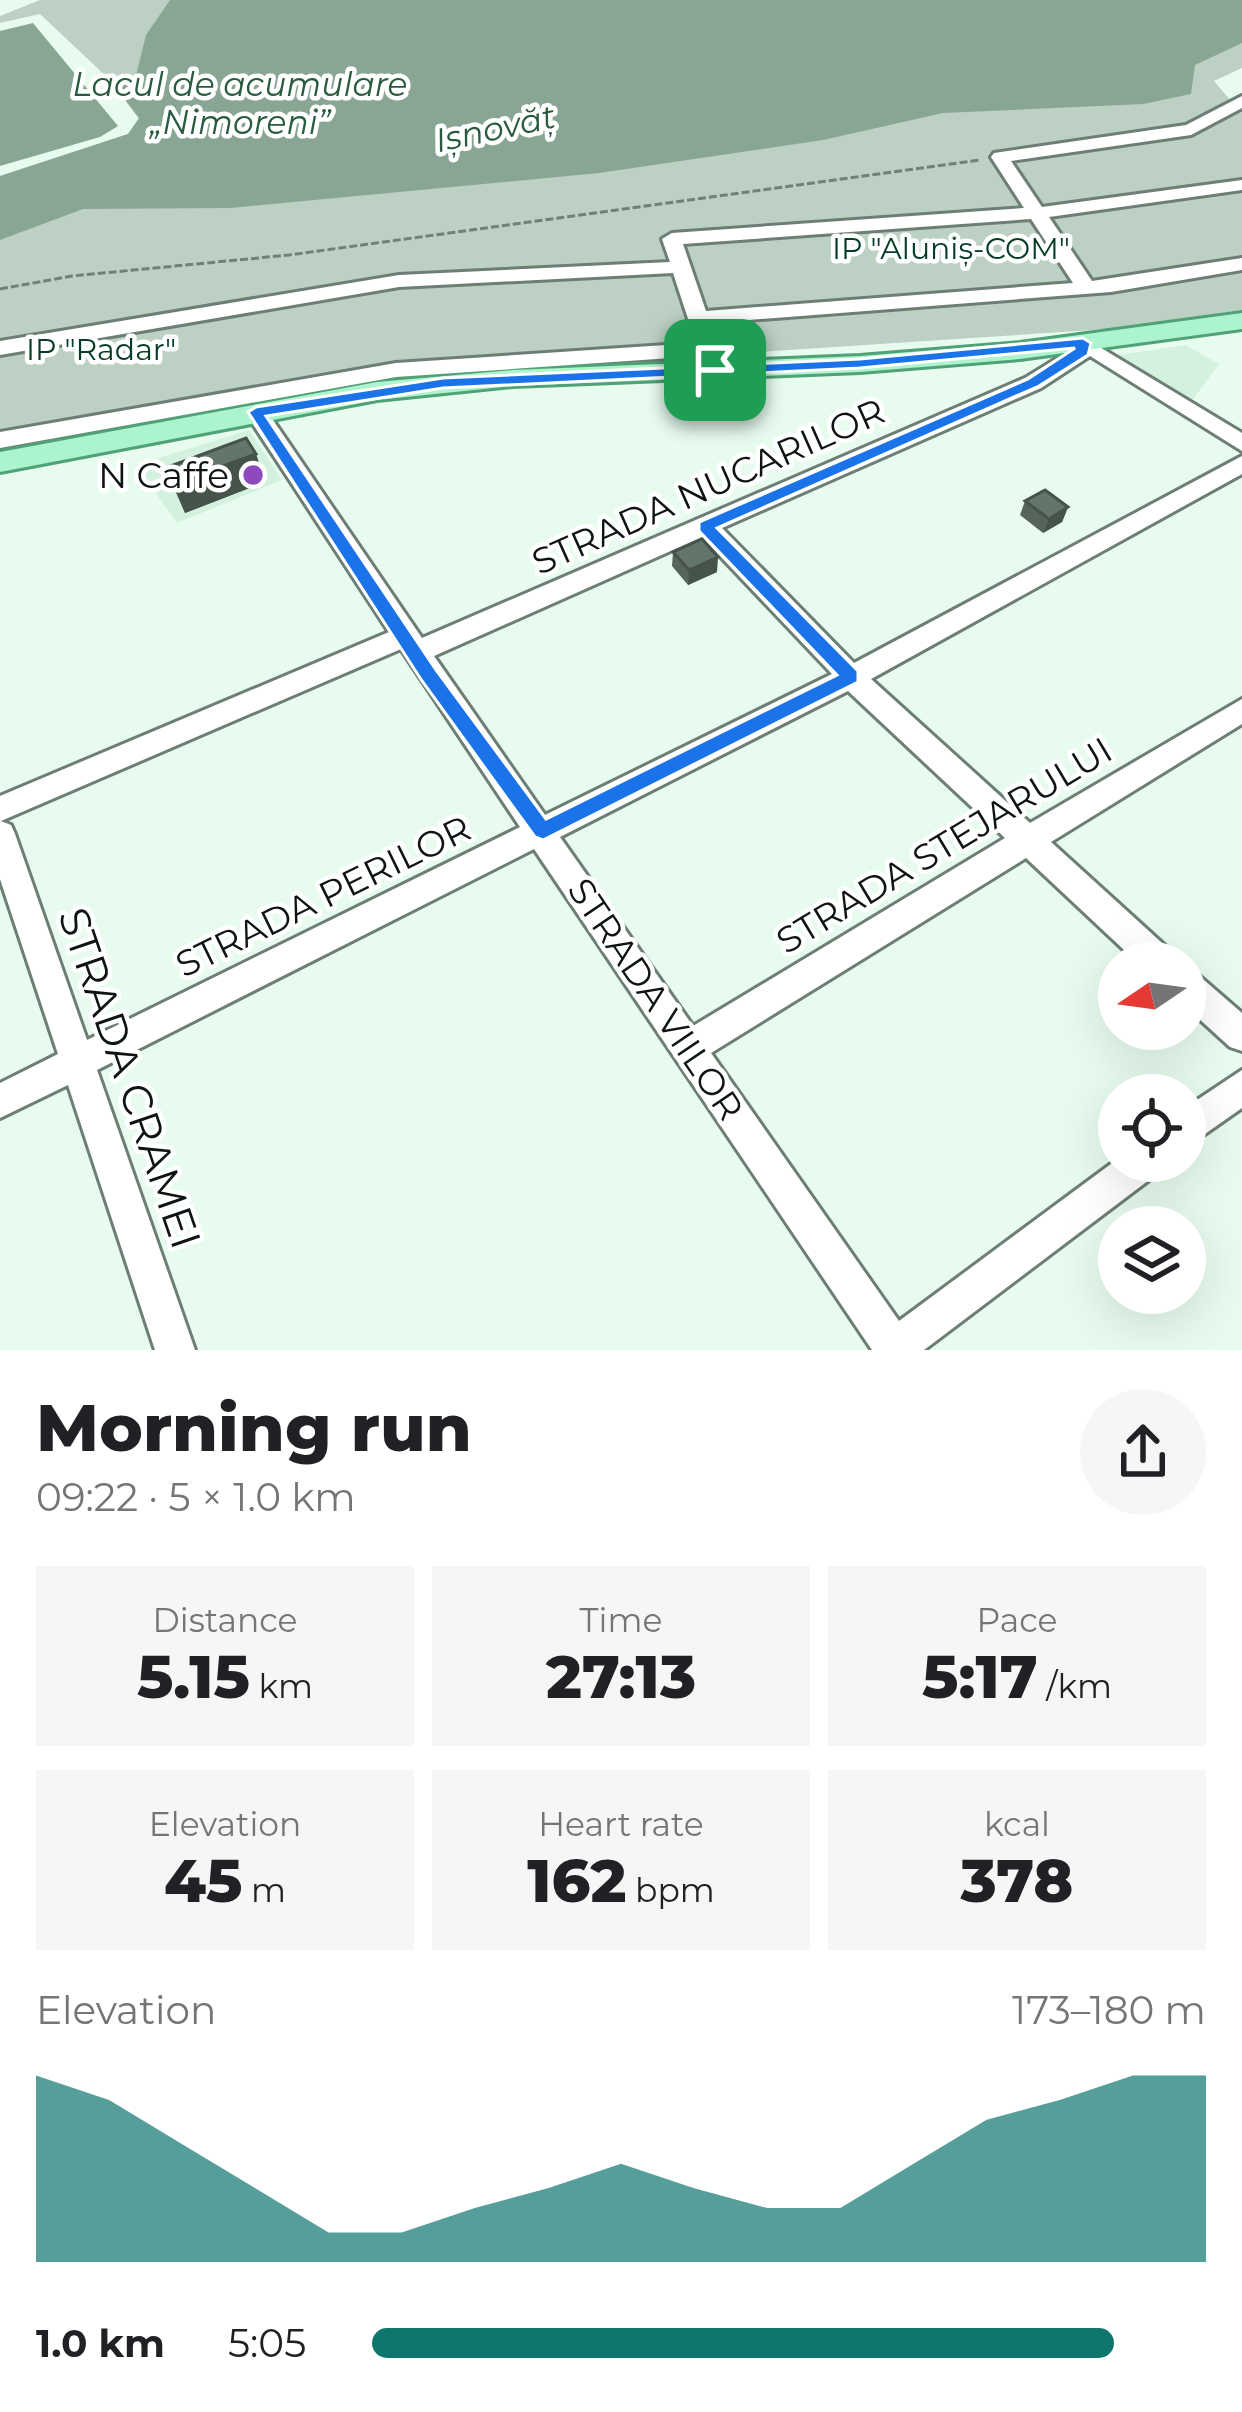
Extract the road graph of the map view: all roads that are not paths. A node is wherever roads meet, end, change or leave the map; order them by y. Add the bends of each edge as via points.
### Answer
1 (1242, 101) edge
2 (1242, 185) edge
3 (1040, 213) junction
4 (1242, 264) edge
5 (681, 267) junction
6 (1086, 288) junction
7 (698, 318) junction
8 (1242, 321) edge
9 (1083, 343) junction
10 (0, 348) edge
11 (711, 359) junction
12 (256, 412) junction
13 (0, 440) edge
14 (1242, 443) edge
15 (0, 462) edge
16 (1242, 464) edge
17 (705, 526) junction
18 (410, 644) junction
19 (851, 677) junction
20 (1242, 710) edge
21 (0, 809) edge
22 (543, 831) junction
23 (0, 834) edge
24 (1023, 841) junction
25 (1137, 942) edge
26 (1206, 1003) edge
27 (1242, 1035) edge
28 (688, 1048) junction
29 (76, 1063) junction
30 (1242, 1087) edge
31 (0, 1101) edge
32 (1206, 1114) edge
33 (1116, 1182) edge
34 (894, 1349) edge
35 (175, 1350) edge

1 - 3 street via 1191,130 1000,157
2 - 3 street
3 - 5 street via 672,238
3 - 6 street
4 - 6 street
5 - 7 street
5 - 10 street via 399,281
6 - 7 street
7 - 11 street
8 - 9 main road
9 - 11 main road via 860,364
9 - 14 street
9 - 17 street, STRADA NUCARILOR via 1071,361 1033,382
11 - 12 main road via 443,383
11 - 13 street via 396,370
12 - 15 main road
12 - 18 street, STRADA VIILOR
16 - 19 street, STRADA PERILOR
17 - 18 street, STRADA NUCARILOR
17 - 19 street
18 - 21 street, STRADA NUCARILOR
18 - 22 street, STRADA VIILOR
19 - 22 street, STRADA PERILOR
19 - 24 street
20 - 24 street, STRADA STEJARULUI
22 - 28 street, STRADA VIILOR
22 - 29 street, STRADA PERILOR
23 - 29 street, STRADA CRAMEI
24 - 25 street
24 - 28 street, STRADA STEJARULUI
26 - 27 street
28 - 34 street, STRADA VIILOR
29 - 31 street, STRADA PERILOR
29 - 35 street, STRADA CRAMEI
30 - 32 street
33 - 34 street

